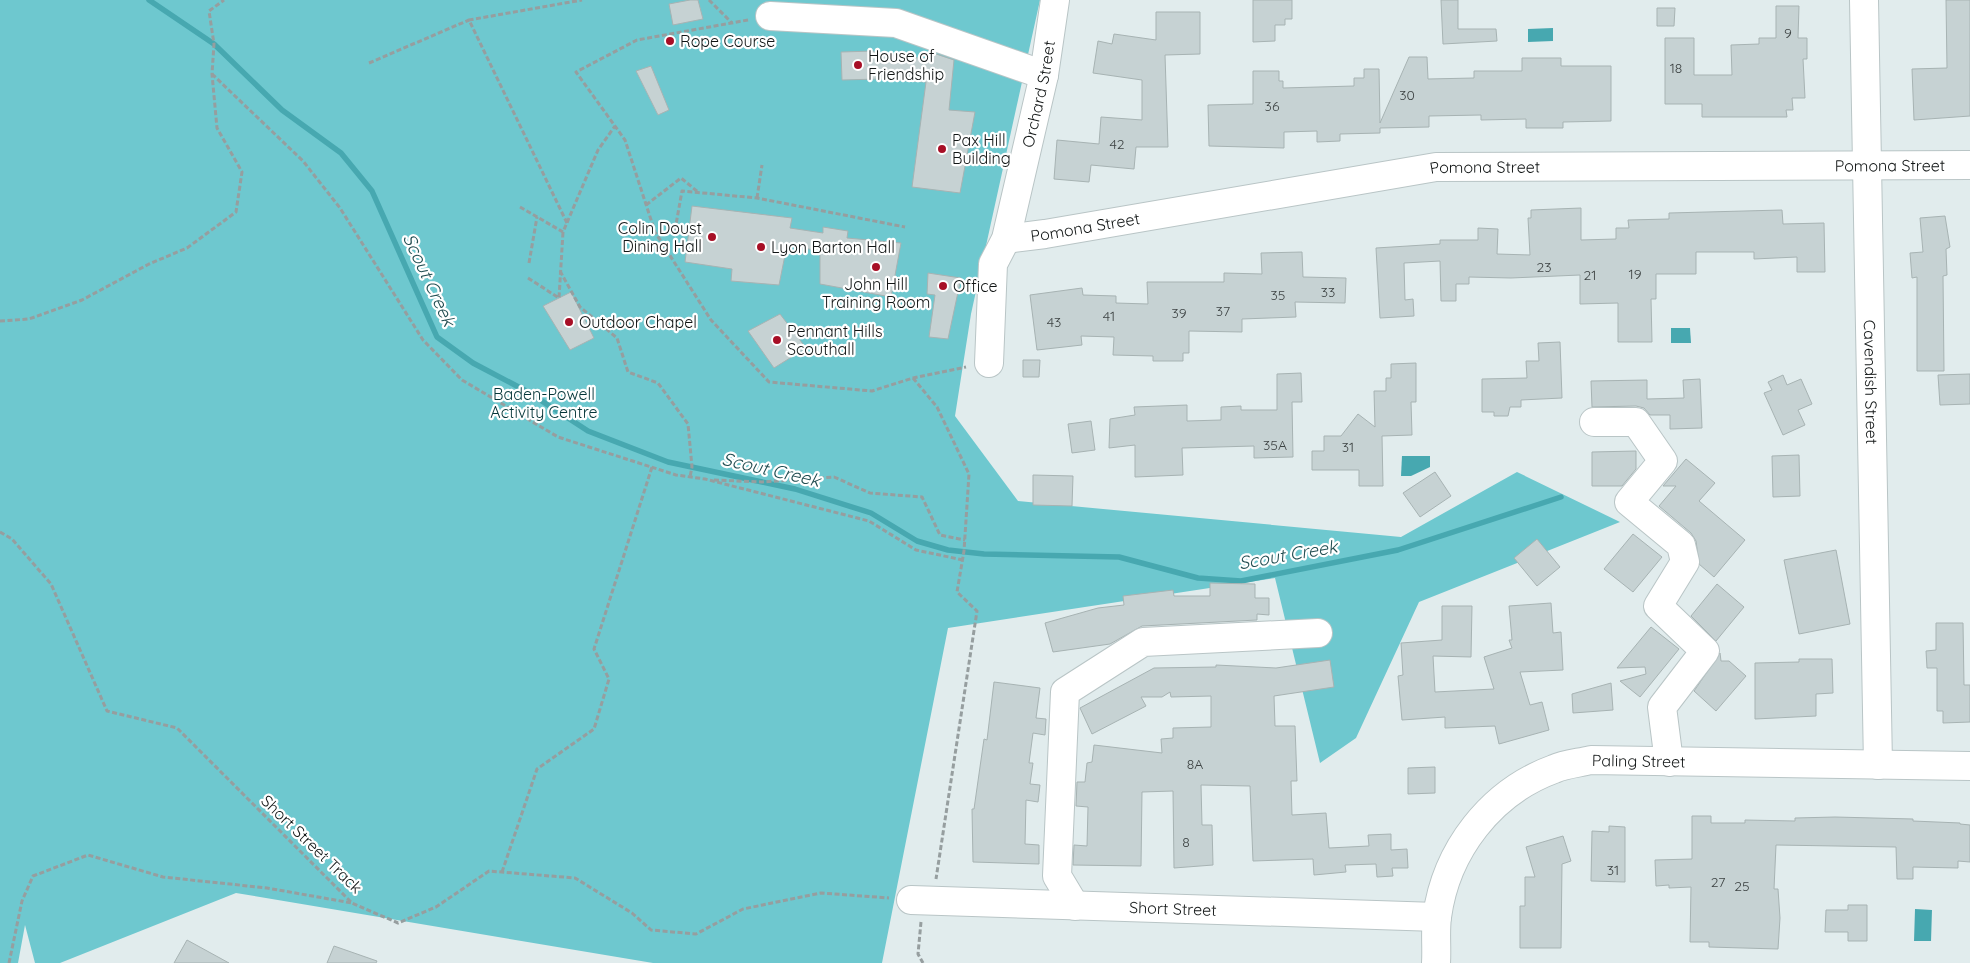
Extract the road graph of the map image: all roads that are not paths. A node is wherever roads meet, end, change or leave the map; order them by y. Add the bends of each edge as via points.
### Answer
1 (1055, 0) edge
2 (1864, 0) edge
3 (770, 16) road end
4 (1044, 75) junction
5 (1970, 164) edge
6 (1867, 165) junction
7 (1006, 239) junction
8 (989, 363) road end
9 (1594, 422) dead end
10 (1318, 633) dead end
11 (1668, 762) junction
12 (1878, 765) junction
13 (1970, 766) edge
14 (1075, 906) junction
15 (921, 907) road end
16 (1437, 917) junction
17 (1436, 963) edge

1 - 4 street, Orchard Street
2 - 6 street, Cavendish Street
3 - 4 street via 896,23
4 - 7 street, Orchard Street
5 - 6 street, Pomona Street
6 - 7 street, Pomona Street via 1436,167
6 - 12 street, Cavendish Street
7 - 8 street, Orchard Street via 993,264
9 - 11 street via 1636,422 1663,461 1629,502 1681,545 1685,562 1658,606 1705,651 1662,707
10 - 14 street via 1143,642 1065,692 1057,876
11 - 12 street, Paling Street
11 - 16 street, Paling Street via 1591,760 1555,768 1513,788 1485,814 1459,847
12 - 13 street, Paling Street
14 - 15 street, Short Street
14 - 16 street, Short Street
16 - 17 street, Paling Street

